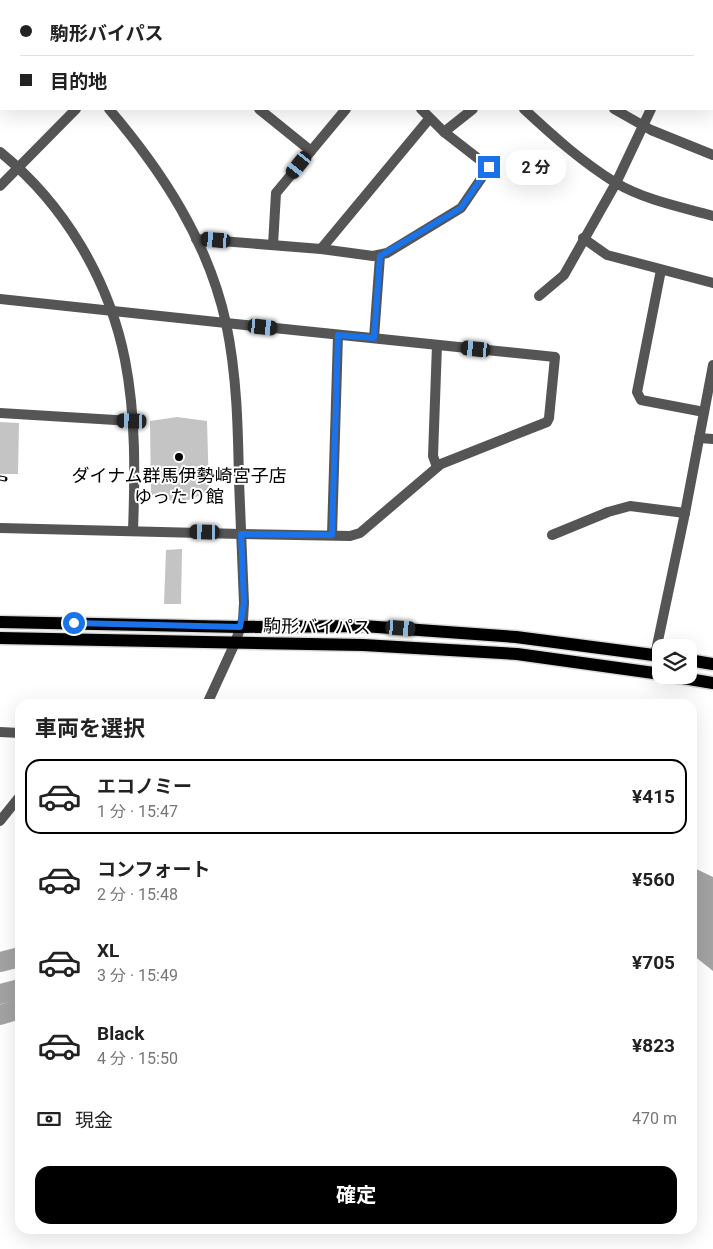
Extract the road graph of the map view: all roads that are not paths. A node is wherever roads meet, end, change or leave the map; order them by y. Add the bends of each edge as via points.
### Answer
1 (75, 110) edge
2 (110, 110) edge
3 (260, 110) edge
4 (345, 110) edge
5 (422, 110) edge
6 (472, 110) edge
7 (525, 110) edge
8 (616, 110) edge
9 (650, 110) edge
10 (429, 118) junction
11 (642, 126) junction
12 (444, 132) junction
13 (311, 151) junction
14 (0, 152) edge
15 (713, 155) edge
16 (19, 167) junction
17 (616, 183) junction
18 (0, 186) edge
19 (713, 216) edge
20 (583, 238) junction
21 (196, 239) junction
22 (273, 245) junction
23 (321, 249) junction
24 (380, 256) junction
25 (661, 270) junction
26 (713, 283) edge
27 (539, 296) dead end
28 (0, 299) edge
29 (111, 312) junction
30 (226, 323) junction
31 (338, 335) junction
32 (374, 338) junction
33 (437, 345) junction
34 (713, 365) edge
35 (704, 412) junction
36 (0, 413) edge
37 (132, 421) junction
38 (699, 438) junction
39 (713, 439) edge
40 (437, 467) junction
41 (685, 513) junction
42 (0, 528) edge
43 (132, 531) junction
44 (241, 534) junction
45 (332, 535) junction
46 (552, 535) dead end
47 (0, 622) edge
48 (240, 627) junction
49 (0, 638) edge
50 (661, 639) edge
51 (235, 643) junction
52 (652, 654) edge
53 (697, 661) edge
54 (713, 664) edge
55 (652, 673) edge
56 (697, 680) edge
57 (713, 683) edge
58 (209, 699) edge
59 (0, 732) edge
60 (15, 733) edge
61 (15, 802) edge
62 (0, 821) edge

1 - 16 street
2 - 21 street via 154,164 172,191
3 - 13 street
4 - 13 street
5 - 10 street
6 - 12 street
7 - 17 street via 564,146
8 - 11 street
9 - 11 street
10 - 12 street
10 - 23 street
11 - 15 street
11 - 17 street
12 - 24 street via 489,167 461,208
13 - 22 street via 276,193
14 - 16 street
16 - 18 street
16 - 29 street via 62,217 84,249
17 - 19 street via 660,201
17 - 20 street
20 - 25 street via 607,255
20 - 27 street via 564,275
21 - 22 street
21 - 30 street
22 - 23 street
23 - 24 street
24 - 32 street
25 - 26 street
25 - 35 street via 638,396 642,400
28 - 29 street
29 - 30 street
29 - 37 street via 124,358
30 - 31 street
30 - 44 street via 238,411
31 - 32 street
31 - 45 street
32 - 33 street
33 - 40 street via 433,456
33 - 40 street via 555,357 547,422
34 - 35 street
35 - 38 street
36 - 37 street
37 - 43 street
38 - 39 street
38 - 41 street
40 - 45 street via 360,533
41 - 46 street via 630,506
41 - 50 street
42 - 43 street
43 - 44 street
44 - 45 street
44 - 48 street via 244,603
47 - 48 main road, 駒形バイパス
48 - 51 street
48 - 52 main road, 駒形バイパス via 363,626 516,637
49 - 51 main road, 駒形バイパス
51 - 55 main road, 駒形バイパス via 363,645 517,654
51 - 58 street
53 - 54 main road
56 - 57 main road, 駒形バイパス
59 - 60 street
61 - 62 street

